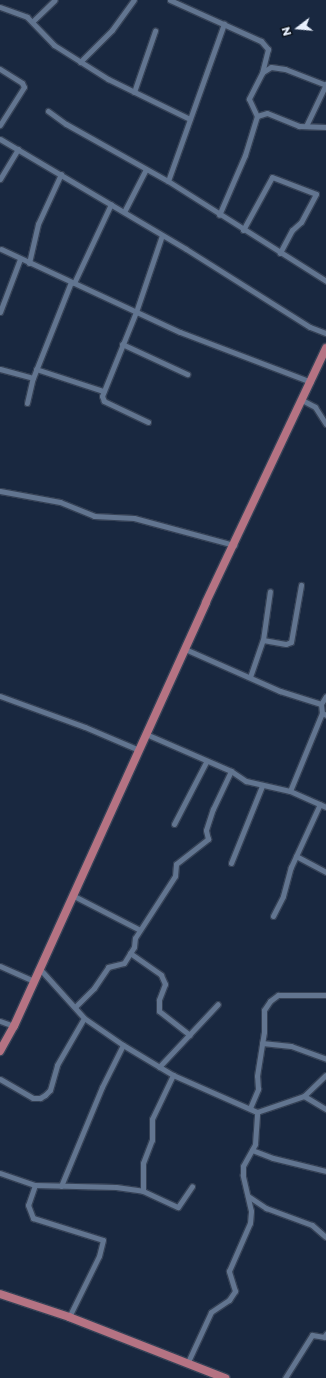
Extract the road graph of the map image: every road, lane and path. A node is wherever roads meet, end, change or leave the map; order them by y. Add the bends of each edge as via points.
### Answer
1 (2, 0) edge
2 (55, 0) edge
3 (134, 0) edge
4 (170, 0) edge
5 (0, 4) edge
6 (0, 7) edge
7 (33, 21) junction
8 (224, 24) junction
9 (155, 31) dead end
10 (80, 62) junction
11 (0, 70) edge
12 (262, 73) junction
13 (326, 85) edge
14 (134, 92) junction
15 (48, 111) dead end
16 (257, 116) junction
17 (190, 119) junction
18 (0, 125) edge
19 (306, 126) junction
20 (326, 127) edge
21 (0, 139) edge
22 (18, 149) junction
23 (146, 169) junction
24 (61, 174) junction
25 (0, 179) edge
26 (168, 181) junction
27 (111, 204) junction
28 (124, 212) junction
29 (219, 215) junction
30 (243, 230) junction
31 (162, 235) junction
32 (1, 249) dead end
33 (280, 253) junction
34 (20, 260) junction
35 (29, 263) junction
36 (326, 281) edge
37 (72, 282) junction
38 (0, 312) edge
39 (136, 312) junction
40 (326, 333) edge
41 (122, 344) junction
42 (326, 350) edge
43 (0, 369) edge
44 (36, 369) junction
45 (187, 374) dead end
46 (32, 378) junction
47 (311, 382) junction
48 (103, 391) junction
49 (302, 400) junction
50 (27, 403) dead end
51 (148, 422) dead end
52 (326, 424) edge
53 (0, 491) edge
54 (234, 545) junction
55 (301, 585) dead end
56 (270, 591) dead end
57 (263, 640) junction
58 (185, 649) junction
59 (250, 677) junction
60 (0, 696) edge
61 (326, 696) edge
62 (321, 704) junction
63 (324, 714) edge
64 (146, 734) junction
65 (139, 750) junction
66 (206, 762) junction
67 (231, 771) junction
68 (262, 786) junction
69 (290, 791) junction
70 (320, 804) junction
71 (326, 808) edge
72 (174, 824) dead end
73 (296, 856) junction
74 (231, 863) dead end
75 (326, 872) edge
76 (72, 895) junction
77 (273, 916) dead end
78 (140, 930) junction
79 (130, 953) junction
80 (0, 966) edge
81 (39, 968) junction
82 (33, 981) junction
83 (326, 995) edge
84 (218, 1004) dead end
85 (75, 1007) junction
86 (84, 1018) junction
87 (0, 1021) edge
88 (14, 1026) junction
89 (190, 1035) junction
90 (262, 1043) junction
91 (124, 1045) junction
92 (0, 1050) edge
93 (326, 1059) edge
94 (159, 1067) junction
95 (173, 1075) junction
96 (326, 1075) edge
97 (0, 1079) edge
98 (304, 1096) junction
99 (250, 1108) junction
100 (326, 1109) edge
101 (257, 1112) junction
102 (252, 1150) junction
103 (326, 1171) edge
104 (0, 1173) edge
105 (35, 1184) junction
106 (61, 1186) junction
107 (192, 1186) dead end
108 (143, 1191) junction
109 (248, 1196) junction
110 (326, 1237) edge
111 (0, 1289) edge
112 (0, 1294) edge
113 (10, 1296) junction
114 (69, 1317) junction
115 (325, 1336) edge
116 (187, 1364) junction
117 (225, 1378) edge
118 (285, 1378) edge

1 - 5 street
2 - 7 street
3 - 10 street via 112,30
4 - 8 street
6 - 7 street
7 - 10 street via 54,45
8 - 12 street via 265,44 268,55
8 - 17 street
9 - 14 street
10 - 14 street
11 - 18 street via 22,83 24,87
12 - 13 street via 271,67 285,69
12 - 16 street via 249,99
13 - 19 street
14 - 17 street
15 - 23 street
16 - 19 street via 267,114
16 - 29 street via 245,156
17 - 26 street
19 - 20 street
21 - 22 street
22 - 24 street
22 - 25 street
23 - 26 street
23 - 28 street
24 - 27 street
24 - 35 street via 38,224
26 - 29 street
27 - 28 street
27 - 37 street
28 - 31 street
29 - 30 street
30 - 33 street
30 - 33 street via 272,177 316,194
31 - 39 street
31 - 40 street via 310,327
32 - 34 street
33 - 36 street
34 - 35 street
34 - 38 street
35 - 37 street
37 - 39 street
37 - 44 street
39 - 41 street
39 - 47 street via 180,332
41 - 45 street
41 - 48 street
42 - 47 main road
43 - 46 street
44 - 46 street
44 - 48 street
46 - 50 street
47 - 49 main road
48 - 51 street via 104,401
49 - 52 street via 315,407
49 - 54 main road
53 - 54 street via 60,502 94,516 134,518
54 - 58 main road
55 - 57 street via 291,642 286,644
56 - 57 street
57 - 59 street
58 - 59 street
58 - 64 main road
59 - 62 street via 280,691
60 - 65 street
61 - 62 street
62 - 63 street
63 - 69 street
64 - 65 main road
64 - 66 street
65 - 76 main road
66 - 67 street
66 - 72 street
67 - 68 street via 246,781
67 - 78 street via 206,830 208,839 176,864 175,876
68 - 69 street
68 - 74 street
69 - 70 street
70 - 71 street
70 - 73 street
73 - 75 street
73 - 77 street
76 - 78 street
76 - 81 main road
78 - 79 street
79 - 85 street via 124,963 108,967 94,988
79 - 89 street via 161,975 165,984 159,1000 159,1011
80 - 82 street
81 - 82 main road
81 - 85 street
82 - 88 main road
83 - 90 street via 278,996 270,1000 264,1010
84 - 89 street
85 - 86 street
86 - 91 street
86 - 97 street via 57,1065 50,1090 46,1095 33,1098
87 - 88 street
88 - 92 main road
89 - 94 street
90 - 93 street via 290,1046
90 - 99 street via 257,1070 258,1089
91 - 94 street
91 - 106 street via 102,1087
94 - 95 street
95 - 99 street
95 - 108 street via 152,1119 152,1140 143,1163
96 - 98 street
98 - 100 street
98 - 101 street
99 - 101 street
101 - 102 street
102 - 103 street
102 - 109 street via 243,1166
104 - 105 street
105 - 106 street
105 - 114 street via 28,1205 33,1218 103,1240 99,1256
106 - 108 street via 116,1187
107 - 108 street via 178,1207
109 - 110 street via 266,1208 312,1225
109 - 116 street via 251,1211 248,1229 229,1271 235,1291 229,1300 211,1312
111 - 113 main road
112 - 113 main road
113 - 114 main road
114 - 116 main road
115 - 118 street via 312,1335
116 - 117 main road

